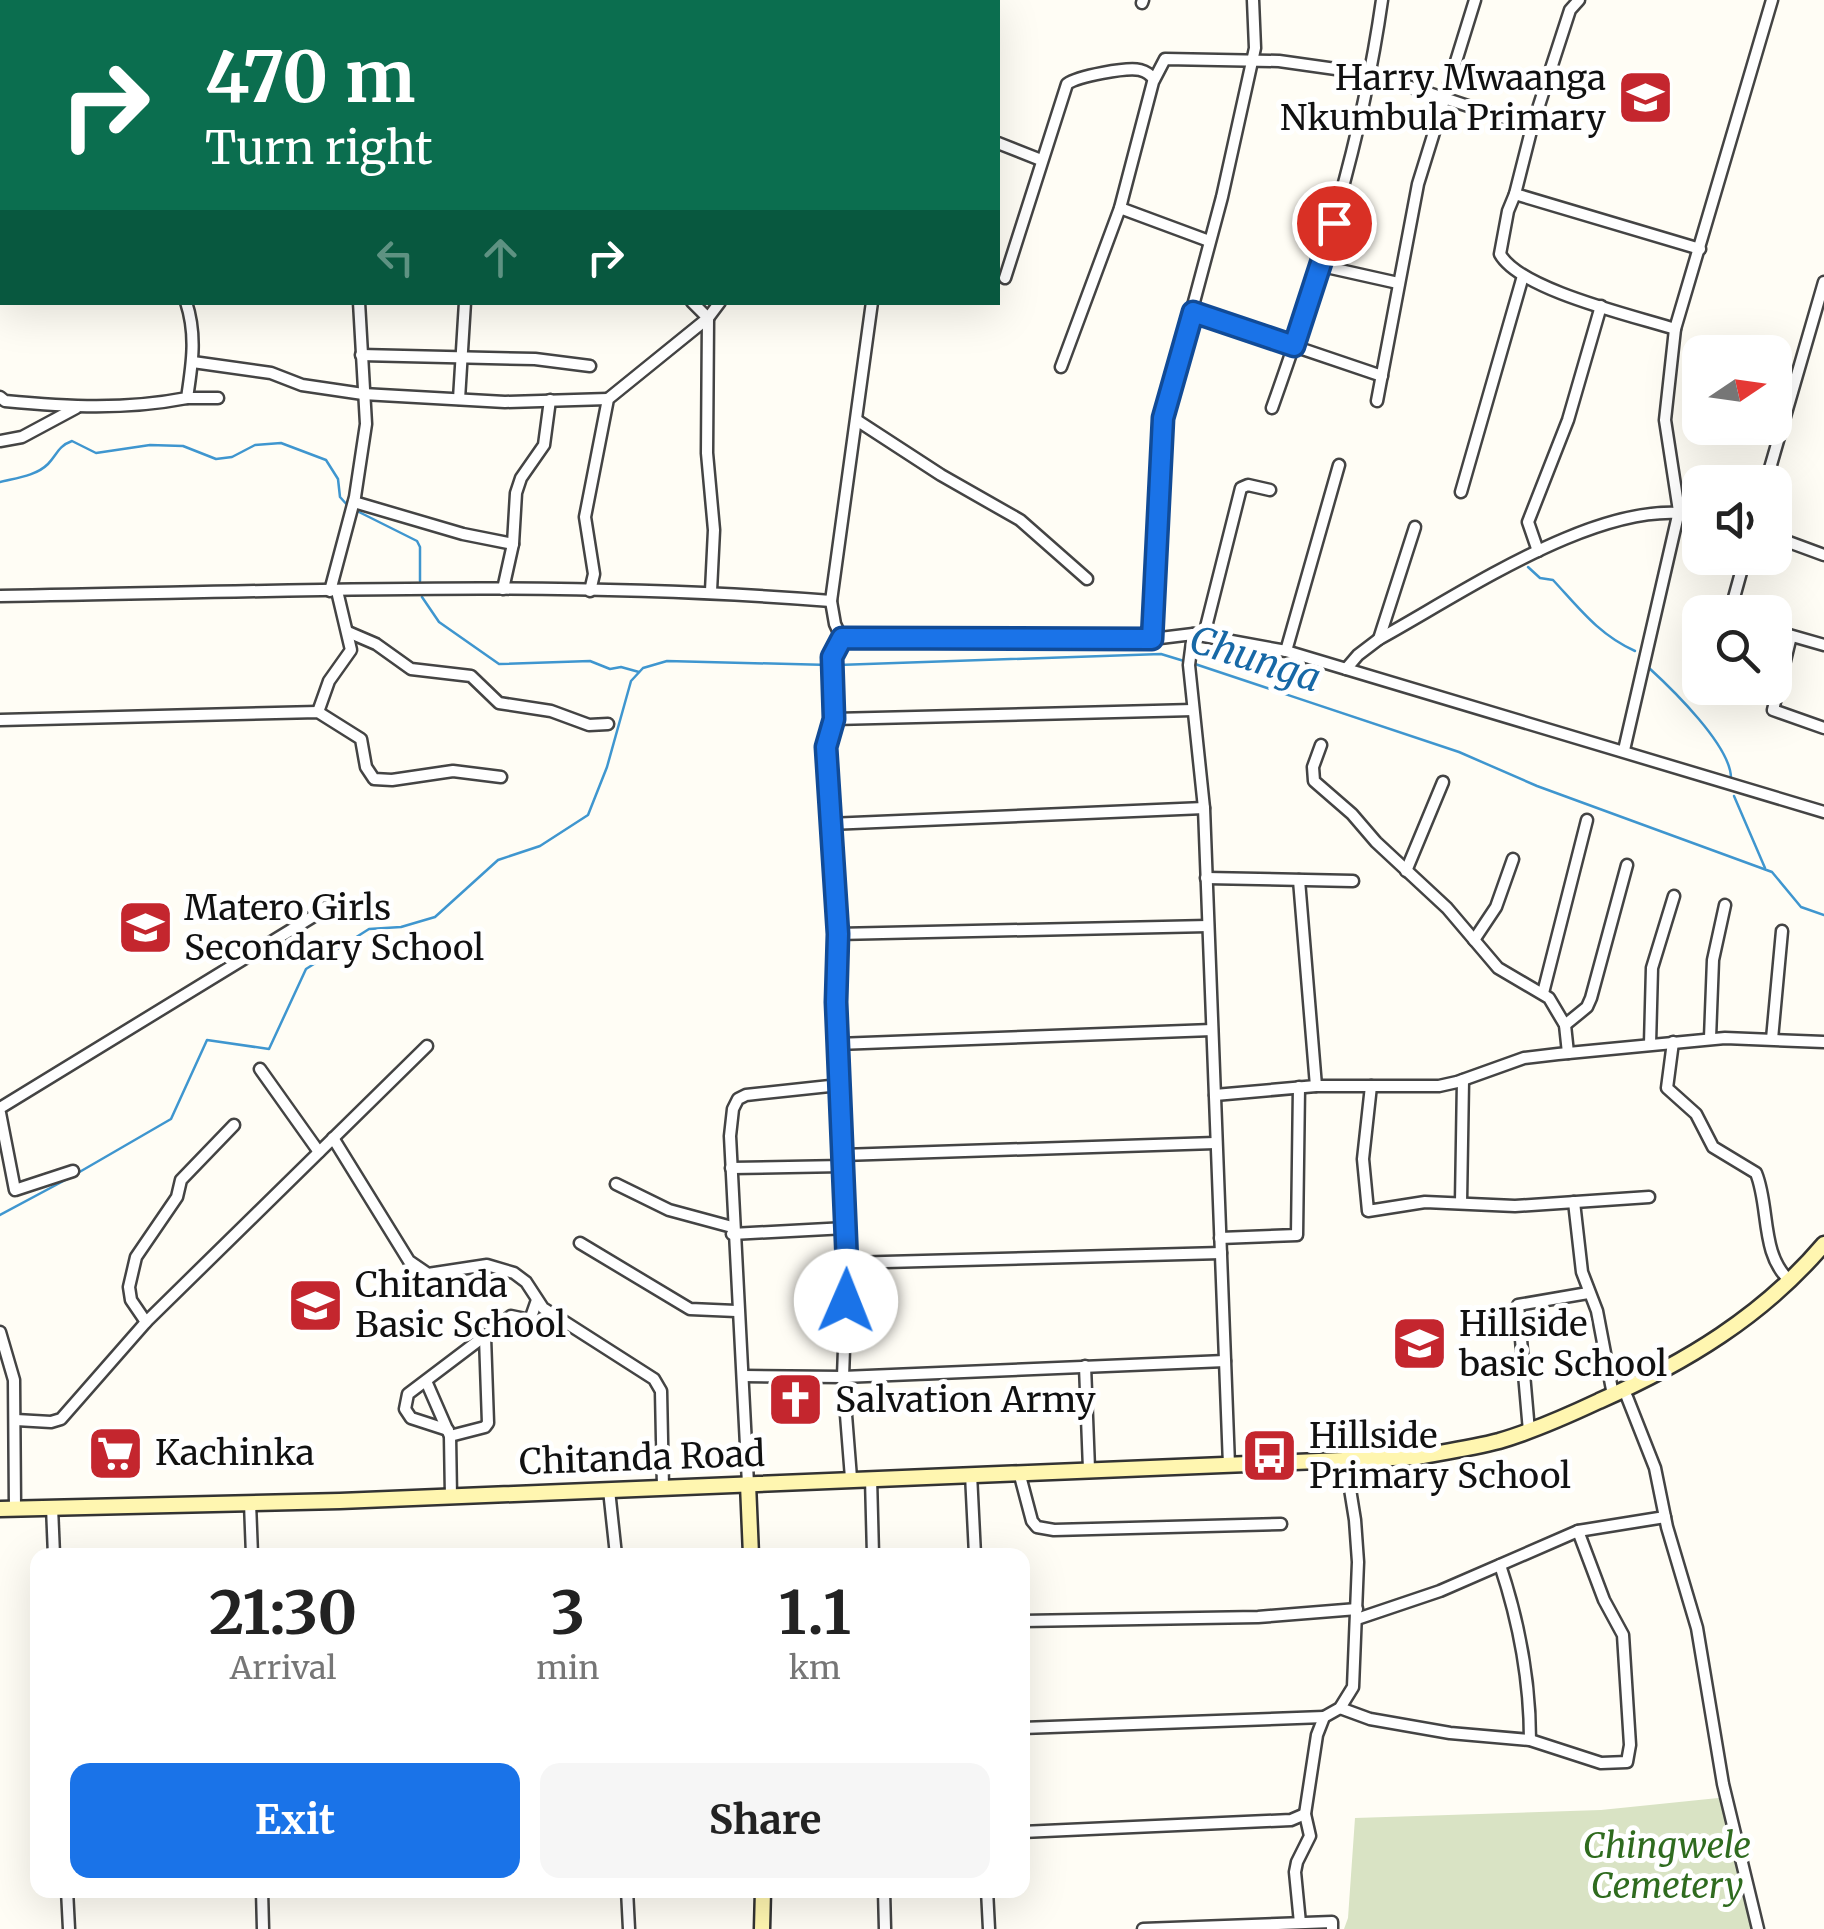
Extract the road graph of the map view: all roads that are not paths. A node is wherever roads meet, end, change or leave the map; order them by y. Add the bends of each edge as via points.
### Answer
1 (1253, 0) edge
2 (1382, 0) edge
3 (1475, 0) edge
4 (1578, 0) edge
5 (1772, 0) edge
6 (1250, 62) junction
7 (1372, 74) junction
8 (1154, 79) junction
9 (1445, 100) junction
10 (1532, 126) junction
11 (1000, 144) edge
12 (1041, 160) junction
13 (1515, 194) junction
14 (1120, 208) junction
15 (1209, 241) junction
16 (1700, 249) junction
17 (1322, 266) junction
18 (1524, 276) junction
19 (1005, 278) dead end
20 (1824, 282) edge
21 (1398, 283) junction
22 (187, 305) edge
23 (359, 305) edge
24 (465, 305) edge
25 (695, 305) edge
26 (718, 305) edge
27 (872, 305) edge
28 (1601, 306) junction
29 (1193, 312) junction
30 (708, 318) junction
31 (1675, 329) junction
32 (1294, 346) junction
33 (362, 355) junction
34 (462, 356) junction
35 (194, 362) junction
36 (590, 366) dead end
37 (1062, 367) dead end
38 (1382, 376) junction
39 (362, 394) junction
40 (0, 397) edge
41 (188, 398) junction
42 (218, 398) dead end
43 (459, 399) junction
44 (608, 399) junction
45 (550, 400) junction
46 (1377, 401) dead end
47 (79, 406) junction
48 (1272, 408) dead end
49 (858, 421) junction
50 (0, 441) edge
51 (1339, 465) dead end
52 (1771, 465) edge
53 (1270, 490) dead end
54 (1460, 492) dead end
55 (354, 502) junction
56 (1679, 511) junction
57 (1682, 512) edge
58 (1415, 527) dead end
59 (1792, 543) edge
60 (513, 544) junction
61 (1538, 551) junction
62 (1824, 554) edge
63 (1087, 579) dead end
64 (503, 589) junction
65 (590, 590) junction
66 (333, 591) junction
67 (711, 592) junction
68 (0, 596) edge
69 (831, 601) junction
70 (348, 632) junction
71 (1198, 634) junction
72 (1792, 636) edge
73 (842, 638) junction
74 (1152, 639) junction
75 (1380, 640) junction
76 (1824, 645) edge
77 (1286, 650) junction
78 (1346, 668) junction
79 (1774, 705) edge
80 (1194, 710) junction
81 (318, 712) junction
82 (834, 719) junction
83 (0, 720) edge
84 (608, 724) dead end
85 (1824, 728) edge
86 (1321, 745) dead end
87 (1624, 750) junction
88 (501, 777) dead end
89 (1443, 782) dead end
90 (1204, 808) junction
91 (1824, 812) edge
92 (1587, 820) dead end
93 (829, 824) junction
94 (1513, 858) dead end
95 (1627, 865) dead end
96 (1406, 871) junction
97 (1206, 878) junction
98 (1299, 880) junction
99 (1353, 881) dead end
100 (1674, 896) dead end
101 (340, 900) dead end
102 (1725, 905) dead end
103 (1208, 926) junction
104 (1782, 932) dead end
105 (838, 934) junction
106 (1474, 940) junction
107 (1542, 993) junction
108 (1566, 1025) junction
109 (1212, 1030) junction
110 (1710, 1038) junction
111 (1772, 1039) junction
112 (1673, 1042) junction
113 (1824, 1042) edge
114 (838, 1044) junction
115 (1650, 1044) junction
116 (427, 1046) dead end
117 (1568, 1053) junction
118 (260, 1068) dead end
119 (1462, 1080) junction
120 (840, 1085) junction
121 (1316, 1086) junction
122 (1371, 1086) junction
123 (1299, 1087) junction
124 (1214, 1095) junction
125 (0, 1111) edge
126 (234, 1125) dead end
127 (332, 1138) junction
128 (1215, 1143) junction
129 (318, 1152) junction
130 (843, 1161) junction
131 (731, 1168) junction
132 (72, 1171) dead end
133 (616, 1184) dead end
134 (1649, 1196) dead end
135 (1461, 1202) junction
136 (1574, 1202) junction
137 (846, 1228) junction
138 (732, 1230) junction
139 (1220, 1238) junction
140 (580, 1242) dead end
141 (1824, 1244) edge
142 (1221, 1252) junction
143 (847, 1264) junction
144 (1790, 1281) junction
145 (1588, 1293) junction
146 (536, 1300) junction
147 (736, 1311) junction
148 (146, 1322) junction
149 (0, 1332) edge
150 (485, 1337) junction
151 (1224, 1360) junction
152 (1084, 1366) junction
153 (743, 1376) junction
154 (843, 1377) junction
155 (426, 1381) junction
156 (1620, 1396) junction
157 (16, 1420) junction
158 (1529, 1431) junction
159 (449, 1433) junction
160 (1345, 1458) junction
161 (1229, 1465) junction
162 (1089, 1469) junction
163 (1019, 1472) junction
164 (971, 1474) junction
165 (851, 1478) junction
166 (871, 1478) junction
167 (748, 1484) junction
168 (663, 1488) junction
169 (609, 1490) junction
170 (451, 1496) junction
171 (250, 1504) junction
172 (52, 1507) junction
173 (8, 1509) edge
174 (1665, 1516) junction
175 (1281, 1524) dead end
176 (1578, 1531) junction
177 (54, 1548) edge
178 (252, 1548) edge
179 (615, 1548) edge
180 (751, 1548) edge
181 (873, 1548) edge
182 (974, 1548) edge
183 (1500, 1564) junction
184 (1357, 1614) junction
185 (1030, 1621) edge
186 (1340, 1708) junction
187 (1324, 1717) junction
188 (1030, 1728) edge
189 (1530, 1740) junction
190 (1305, 1814) junction
191 (1030, 1832) edge
192 (67, 1898) edge
193 (262, 1898) edge
194 (627, 1898) edge
195 (764, 1898) edge
196 (884, 1898) edge
197 (987, 1898) edge
198 (1300, 1923) junction
199 (1191, 1928) edge
200 (68, 1929) edge
201 (263, 1929) edge
202 (629, 1929) edge
203 (762, 1929) edge
204 (885, 1929) edge
205 (989, 1929) edge
206 (1143, 1929) edge
207 (1332, 1929) edge
208 (1758, 1929) edge

1 - 6 street
2 - 7 street
3 - 9 street
4 - 10 street
5 - 16 street
6 - 7 street
6 - 8 street via 1164,59
6 - 15 street
7 - 9 street
7 - 17 street
8 - 12 street via 1135,69 1071,80
8 - 14 street
9 - 10 street
9 - 21 street via 1418,184
10 - 13 street
11 - 12 street
12 - 19 street
13 - 16 street
13 - 18 street via 1500,254
14 - 15 street
14 - 37 street
15 - 29 street
16 - 31 street
17 - 21 street
17 - 32 street
18 - 28 street
18 - 54 street
20 - 52 street
21 - 38 street
22 - 35 street
23 - 33 street
24 - 34 street
25 - 30 street
26 - 30 street
27 - 49 street
28 - 31 street
28 - 61 street via 1568,420 1528,522
29 - 32 street
29 - 74 street via 1163,418
30 - 44 street
30 - 67 street
31 - 56 street via 1665,420
32 - 38 street
32 - 48 street
33 - 34 street
33 - 39 street
34 - 36 street
34 - 43 street
35 - 39 street
35 - 41 street
38 - 46 street
39 - 43 street
39 - 55 street via 366,424
40 - 47 street
41 - 42 street
41 - 47 street via 140,407
43 - 45 street
44 - 45 street
44 - 65 street via 584,516 594,574
45 - 60 street via 544,445 516,493
47 - 50 street via 22,437
49 - 63 street via 1020,520
49 - 69 street
51 - 77 street
53 - 71 street via 1241,488
55 - 60 street
55 - 66 street
56 - 57 street
56 - 61 street via 1594,528
56 - 87 street
58 - 75 street
59 - 62 street
60 - 64 street
61 - 75 street
64 - 65 street
64 - 66 street
65 - 67 street
66 - 68 street
66 - 70 street
67 - 69 street
69 - 73 street
70 - 81 street via 350,650
70 - 84 street via 411,669 471,676 499,702 589,726
71 - 74 street
71 - 77 street
71 - 80 street via 1189,661
72 - 76 street
73 - 74 street
73 - 82 street via 832,657
75 - 78 street
77 - 78 street
78 - 87 street
79 - 85 street via 1773,710
80 - 82 street
80 - 90 street
81 - 83 street
81 - 88 street via 361,739 374,778 453,771
82 - 93 street via 826,745
86 - 96 street via 1314,781
87 - 91 street
89 - 96 street
90 - 93 street
90 - 97 street
92 - 107 street
93 - 105 street
94 - 106 street via 1496,907
95 - 108 street via 1591,998
96 - 106 street
97 - 98 street
97 - 103 street
98 - 99 street
98 - 121 street
100 - 115 street via 1652,968
101 - 125 street
102 - 110 street via 1713,960
103 - 105 street
103 - 109 street
104 - 111 street
105 - 114 street
106 - 107 street via 1498,968
107 - 108 street
108 - 117 street
109 - 114 street
109 - 124 street
110 - 111 street
110 - 112 street
111 - 113 street
112 - 115 street
112 - 144 street via 1667,1088 1693,1110 1713,1147 1756,1172 1773,1254
114 - 120 street
115 - 117 street
116 - 127 street
117 - 119 street via 1524,1058
118 - 129 street
119 - 122 street
119 - 135 street
120 - 130 street
120 - 131 street via 738,1100
121 - 122 street
121 - 123 street
122 - 135 street via 1363,1159 1366,1209
123 - 124 street
123 - 139 street via 1298,1235
124 - 128 street
125 - 132 street via 15,1190
126 - 148 street via 181,1180 177,1197 136,1257 129,1287
127 - 129 street
127 - 146 street via 418,1270 501,1267 526,1282
128 - 130 street
128 - 139 street
129 - 148 street
130 - 131 street
130 - 137 street
131 - 138 street
133 - 138 street
134 - 136 street
135 - 136 street
136 - 145 street
137 - 138 street
137 - 143 street
138 - 147 street
139 - 142 street
140 - 147 street via 690,1309
141 - 144 street, Chitanda Road
142 - 143 street
142 - 151 street
143 - 154 street
144 - 156 street, Chitanda Road via 1721,1337
145 - 156 street
145 - 158 street via 1518,1304
146 - 150 street via 530,1320 511,1316
146 - 168 street via 659,1385
147 - 153 street
148 - 157 street via 61,1418
149 - 157 street via 14,1380
150 - 155 street
150 - 159 street via 488,1423
151 - 152 street
151 - 161 street
152 - 154 street
152 - 162 street
153 - 154 street
153 - 167 street
154 - 165 street
155 - 159 street
155 - 159 street via 405,1400 408,1415
156 - 158 street, Chitanda Road
156 - 174 street via 1655,1468
157 - 173 street
158 - 160 street, Chitanda Road via 1416,1458
159 - 170 street
160 - 161 street, Chitanda Road
160 - 184 street via 1356,1520
161 - 162 street, Chitanda Road
162 - 163 street, Chitanda Road
163 - 164 street, Chitanda Road
163 - 175 street via 1037,1527
164 - 166 street, Chitanda Road
164 - 182 street
165 - 166 street, Chitanda Road
165 - 167 street, Chitanda Road
166 - 181 street
167 - 168 street, Chitanda Road
167 - 180 street
168 - 169 street, Chitanda Road
169 - 170 street, Chitanda Road
169 - 179 street
170 - 171 street, Chitanda Road
171 - 172 street, Chitanda Road
171 - 178 street
172 - 173 street, Chitanda Road
172 - 177 street
174 - 176 street
174 - 208 street via 1697,1628 1722,1784
176 - 183 street
176 - 189 street via 1622,1636 1630,1757 1601,1763
183 - 184 street via 1425,1597
183 - 189 street via 1528,1681
184 - 185 street
184 - 186 street via 1352,1687
186 - 187 street
186 - 189 street via 1450,1733
187 - 188 street
187 - 190 street
190 - 191 street via 1291,1820
190 - 198 street via 1310,1836 1296,1862
192 - 200 street
193 - 201 street
194 - 202 street
195 - 203 street
196 - 204 street
197 - 205 street
198 - 199 street
198 - 207 street via 1332,1922
199 - 206 street

